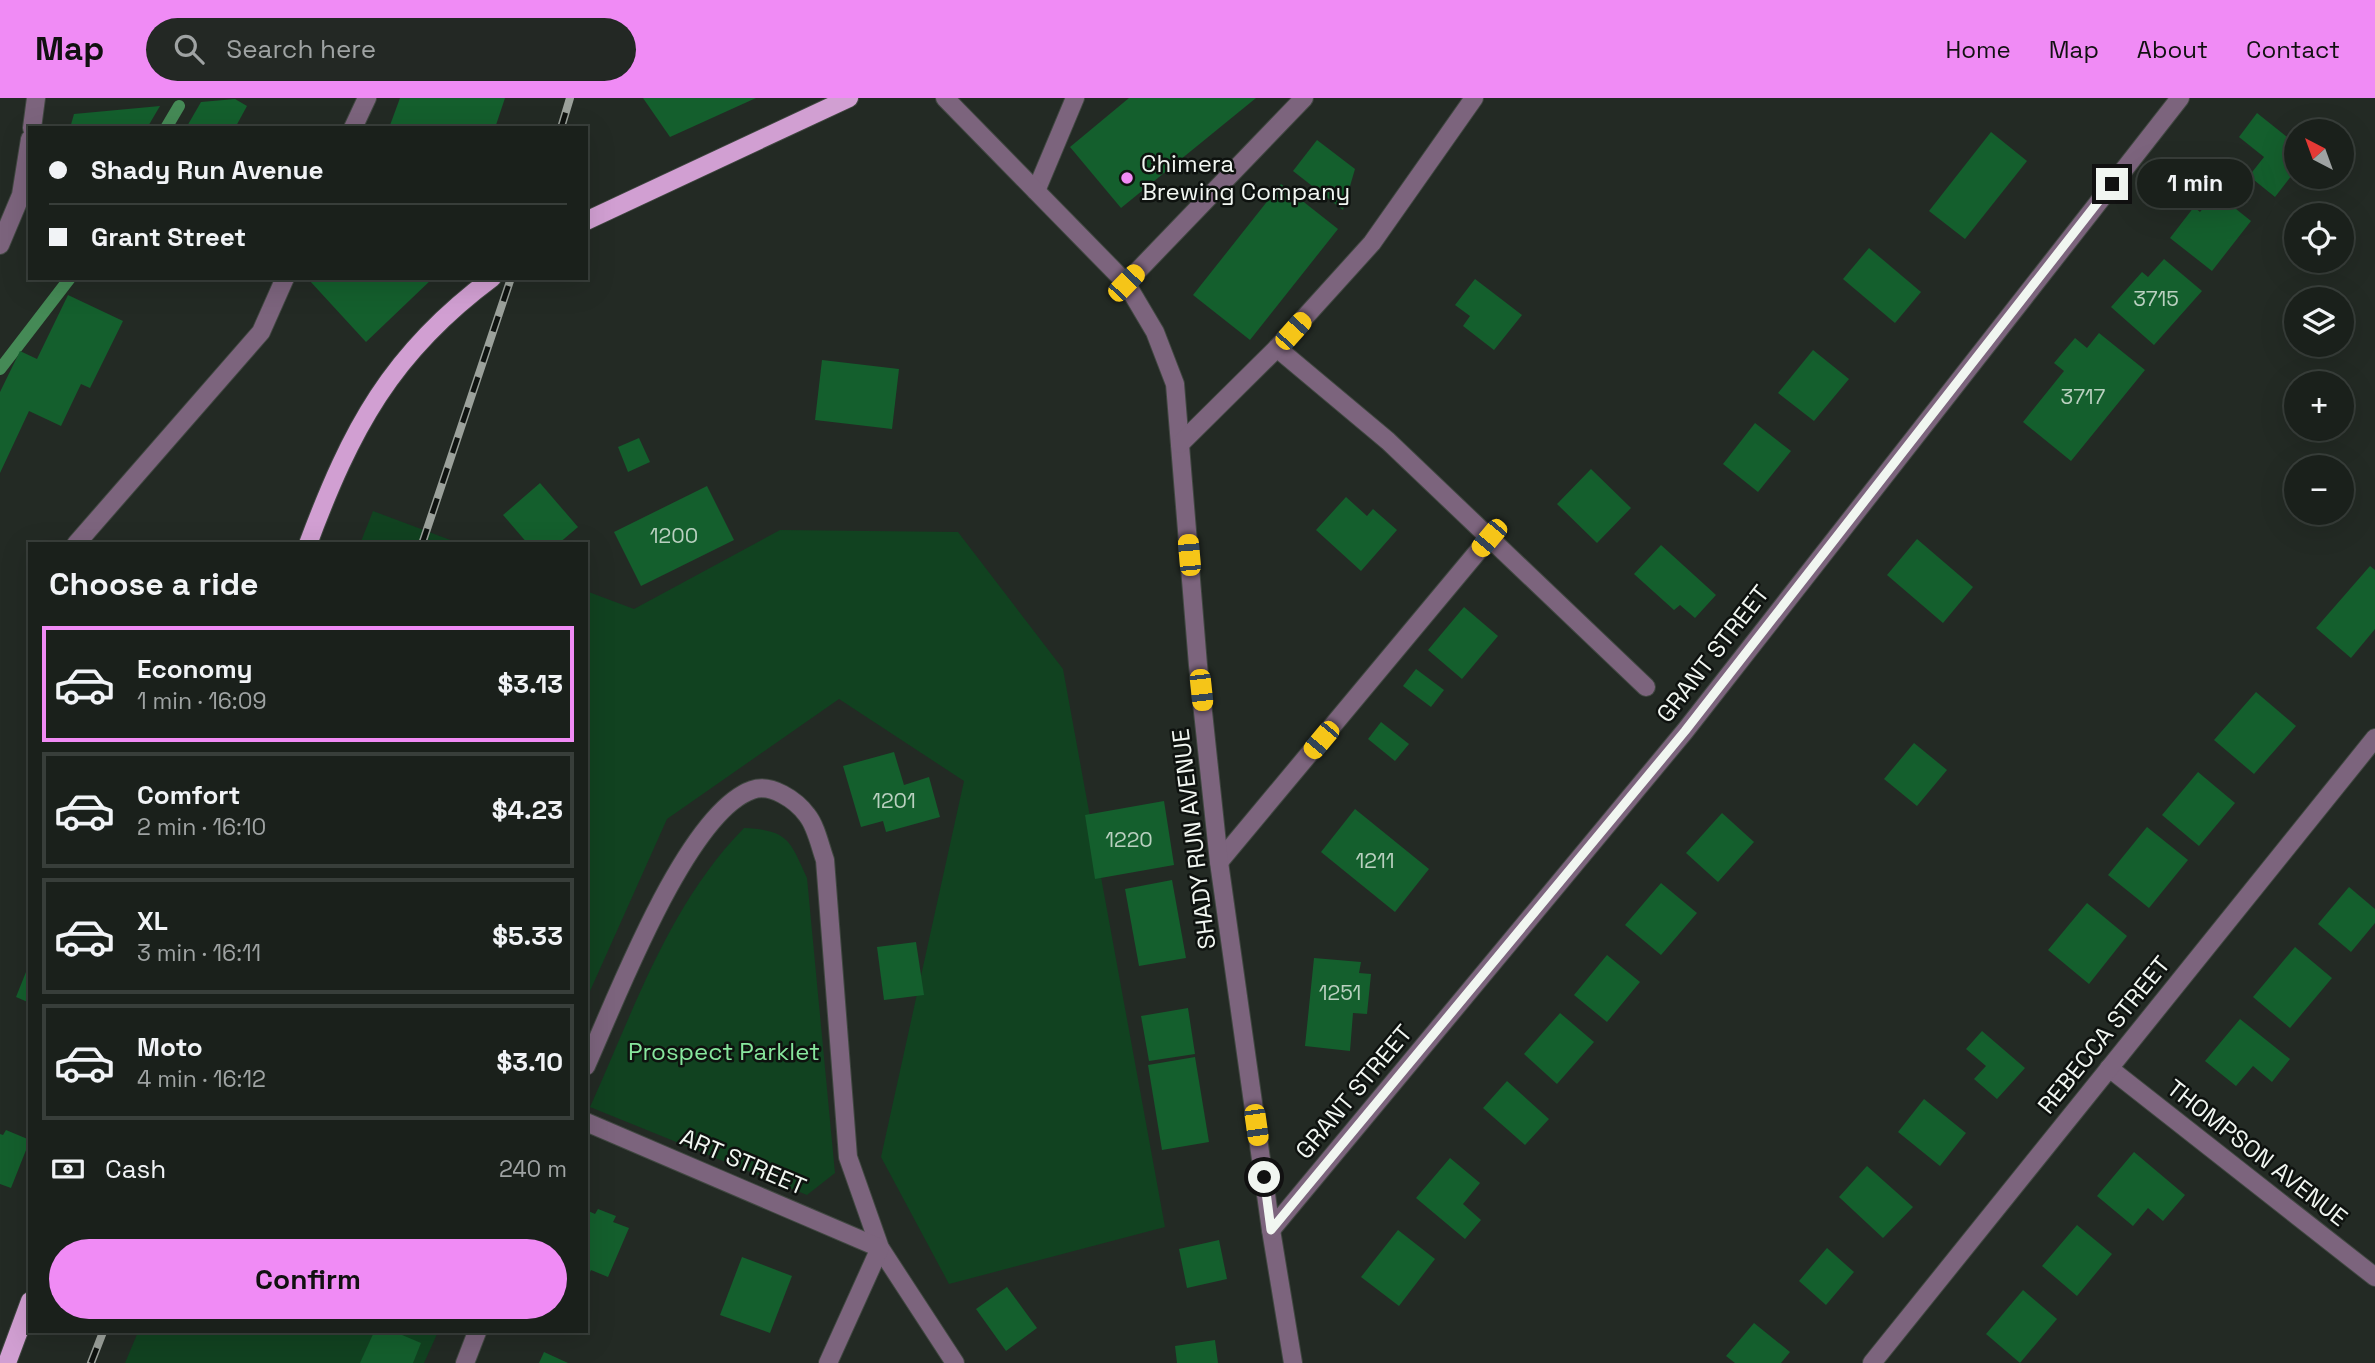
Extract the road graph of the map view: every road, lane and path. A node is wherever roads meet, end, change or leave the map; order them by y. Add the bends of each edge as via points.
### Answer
1 (36, 98) edge
2 (367, 98) edge
3 (849, 98) edge
4 (945, 98) edge
5 (1075, 98) edge
6 (1304, 98) edge
7 (1474, 98) edge
8 (2180, 98) edge
9 (32, 126) edge
10 (355, 126) edge
11 (28, 151) edge
12 (1036, 191) junction
13 (588, 220) edge
14 (0, 245) edge
15 (284, 280) edge
16 (489, 280) edge
17 (1126, 283) junction
18 (1277, 348) junction
19 (1180, 444) junction
20 (1489, 538) junction
21 (78, 542) edge
22 (309, 542) edge
23 (1646, 687) dead end
24 (2375, 738) edge
25 (1220, 862) junction
26 (588, 1062) edge
27 (2109, 1068) junction
28 (588, 1123) edge
29 (1271, 1230) junction
30 (880, 1248) junction
31 (2375, 1277) edge
32 (28, 1306) edge
33 (477, 1333) edge
34 (7, 1363) edge
35 (465, 1363) edge
36 (828, 1363) edge
37 (955, 1363) edge
38 (1293, 1363) edge
39 (1872, 1363) edge

1 - 9 street
2 - 10 street
3 - 13 main road
4 - 12 street, SHADY RUN AVENUE
5 - 12 street
6 - 17 street
7 - 18 street via 1372,243
8 - 29 street, GRANT STREET via 1685,731
11 - 14 street via 21,195
12 - 17 street, SHADY RUN AVENUE
15 - 21 street via 261,332
16 - 22 main road via 454,306 379,391 336,471
17 - 19 street, SHADY RUN AVENUE via 1155,332 1175,384
18 - 19 street
18 - 20 street via 1388,441
19 - 25 street, SHADY RUN AVENUE
20 - 23 street
20 - 25 street
24 - 27 street, REBECCA STREET
25 - 29 street, SHADY RUN AVENUE
26 - 30 street via 688,852 726,804 754,788 782,793 808,816 825,860 848,1157
27 - 31 street, THOMPSON AVENUE
27 - 39 street, REBECCA STREET
28 - 30 street, ART STREET
29 - 38 street, SHADY RUN AVENUE
30 - 36 street
30 - 37 street
32 - 34 main road
33 - 35 street

